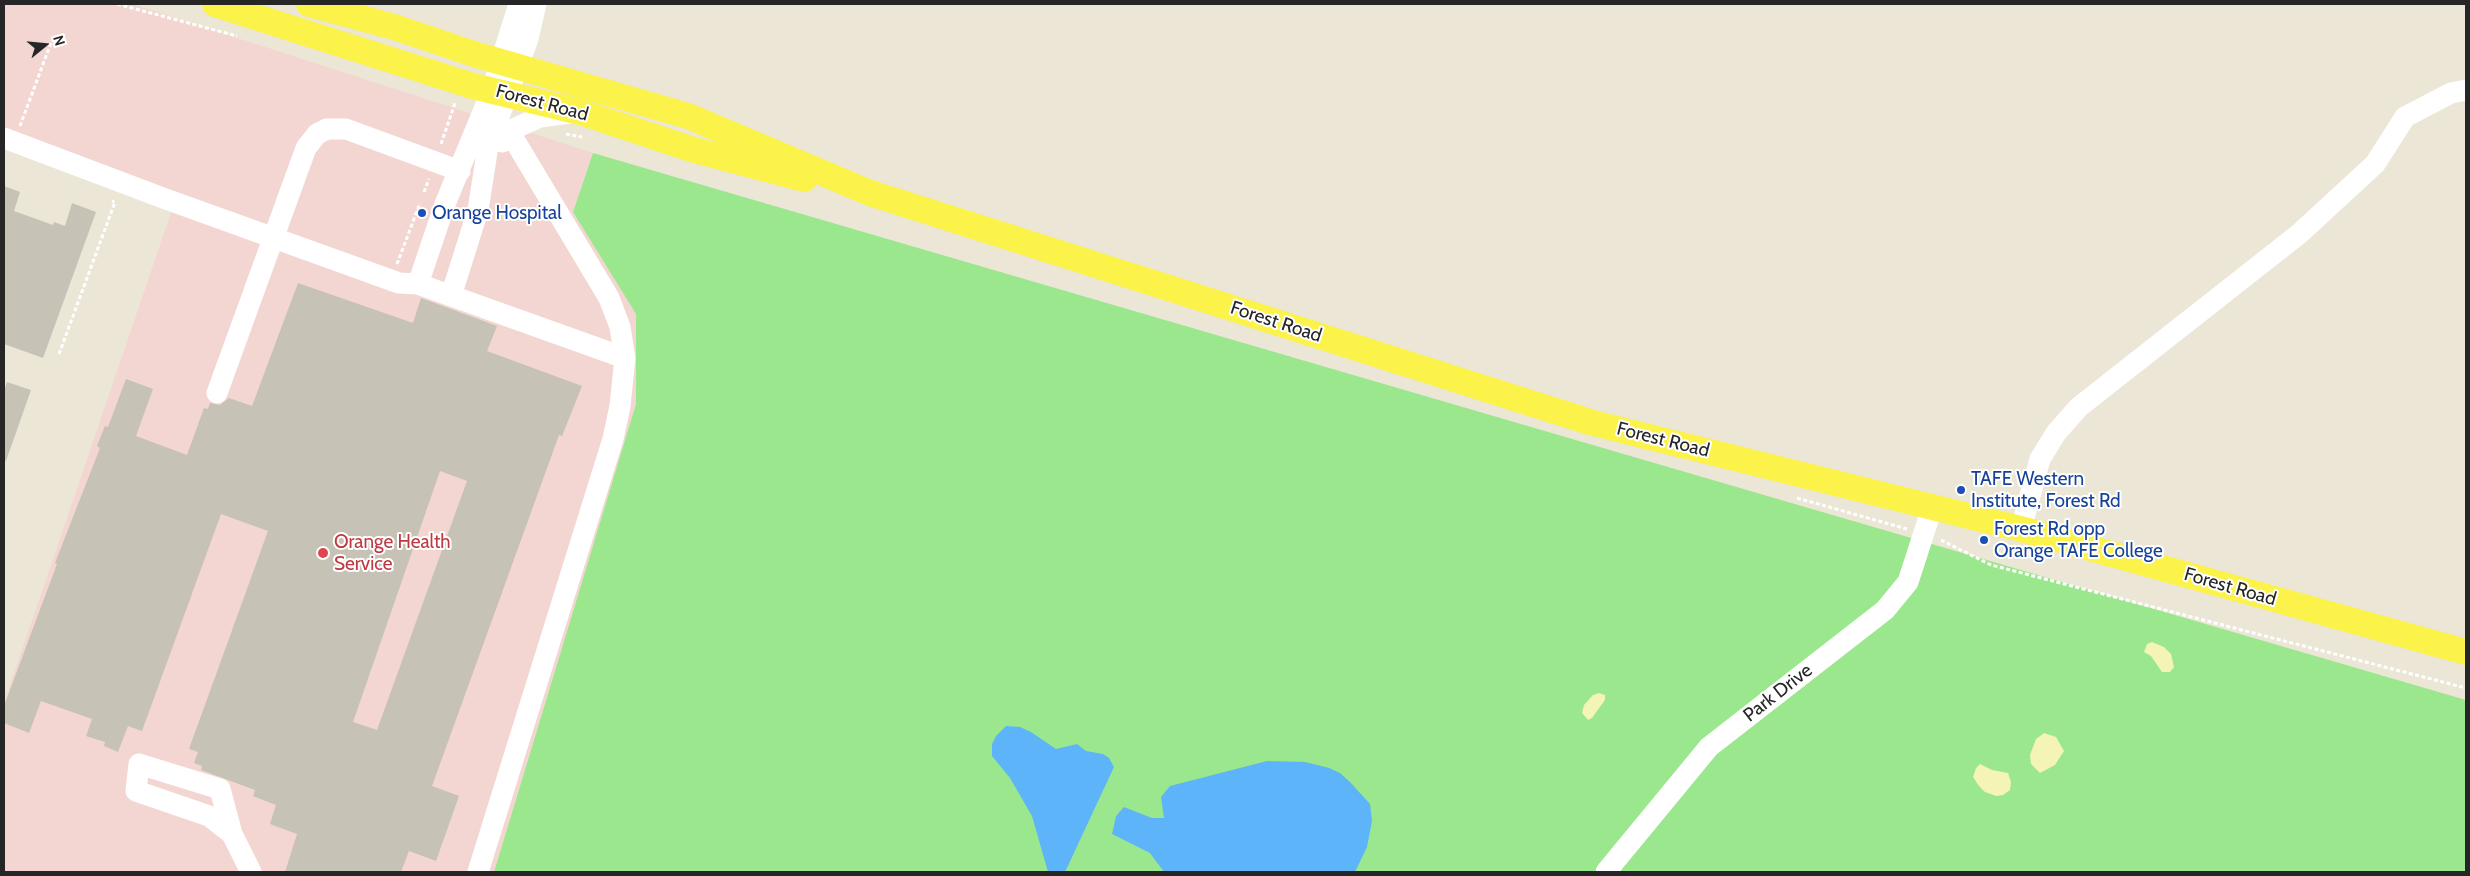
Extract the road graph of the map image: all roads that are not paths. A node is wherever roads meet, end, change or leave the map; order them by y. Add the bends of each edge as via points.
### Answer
1 (216, 4) edge
2 (309, 4) edge
3 (519, 4) edge
4 (536, 4) edge
5 (508, 64) junction
6 (2466, 90) edge
7 (499, 92) junction
8 (580, 112) junction
9 (509, 131) junction
10 (11, 136) edge
11 (485, 170) junction
12 (460, 171) junction
13 (870, 193) junction
14 (273, 238) junction
15 (418, 284) junction
16 (451, 296) junction
17 (625, 358) junction
18 (218, 393) dead end
19 (1932, 508) junction
20 (2021, 529) junction
21 (2466, 652) edge
22 (232, 834) dead end
23 (251, 872) edge
24 (478, 872) edge
25 (1606, 872) edge

1 - 7 main road, Forest Road
2 - 5 main road, Forest Road via 394,27
3 - 5 street
4 - 5 street via 528,39
5 - 7 street
5 - 13 main road, Forest Road via 688,116
6 - 20 street via 2451,93 2405,117 2375,164 2299,234 2079,407 2056,433 2040,459
7 - 8 main road, Forest Road
7 - 11 street
7 - 12 street
8 - 9 street via 540,116
8 - 13 main road, Forest Road via 694,150 840,189
9 - 11 street
9 - 17 street via 609,298 620,327
10 - 14 street
11 - 16 street via 478,210
12 - 14 street via 346,129 327,129 317,134 306,148
12 - 15 street via 445,204
13 - 19 main road, Forest Road via 1593,423
14 - 15 street via 399,283
14 - 18 street
15 - 16 street
16 - 17 street
17 - 24 street via 613,439
19 - 20 main road, Forest Road
19 - 25 street, Park Drive via 1908,582 1885,610 1709,747
20 - 21 main road, Forest Road
22 - 23 street

